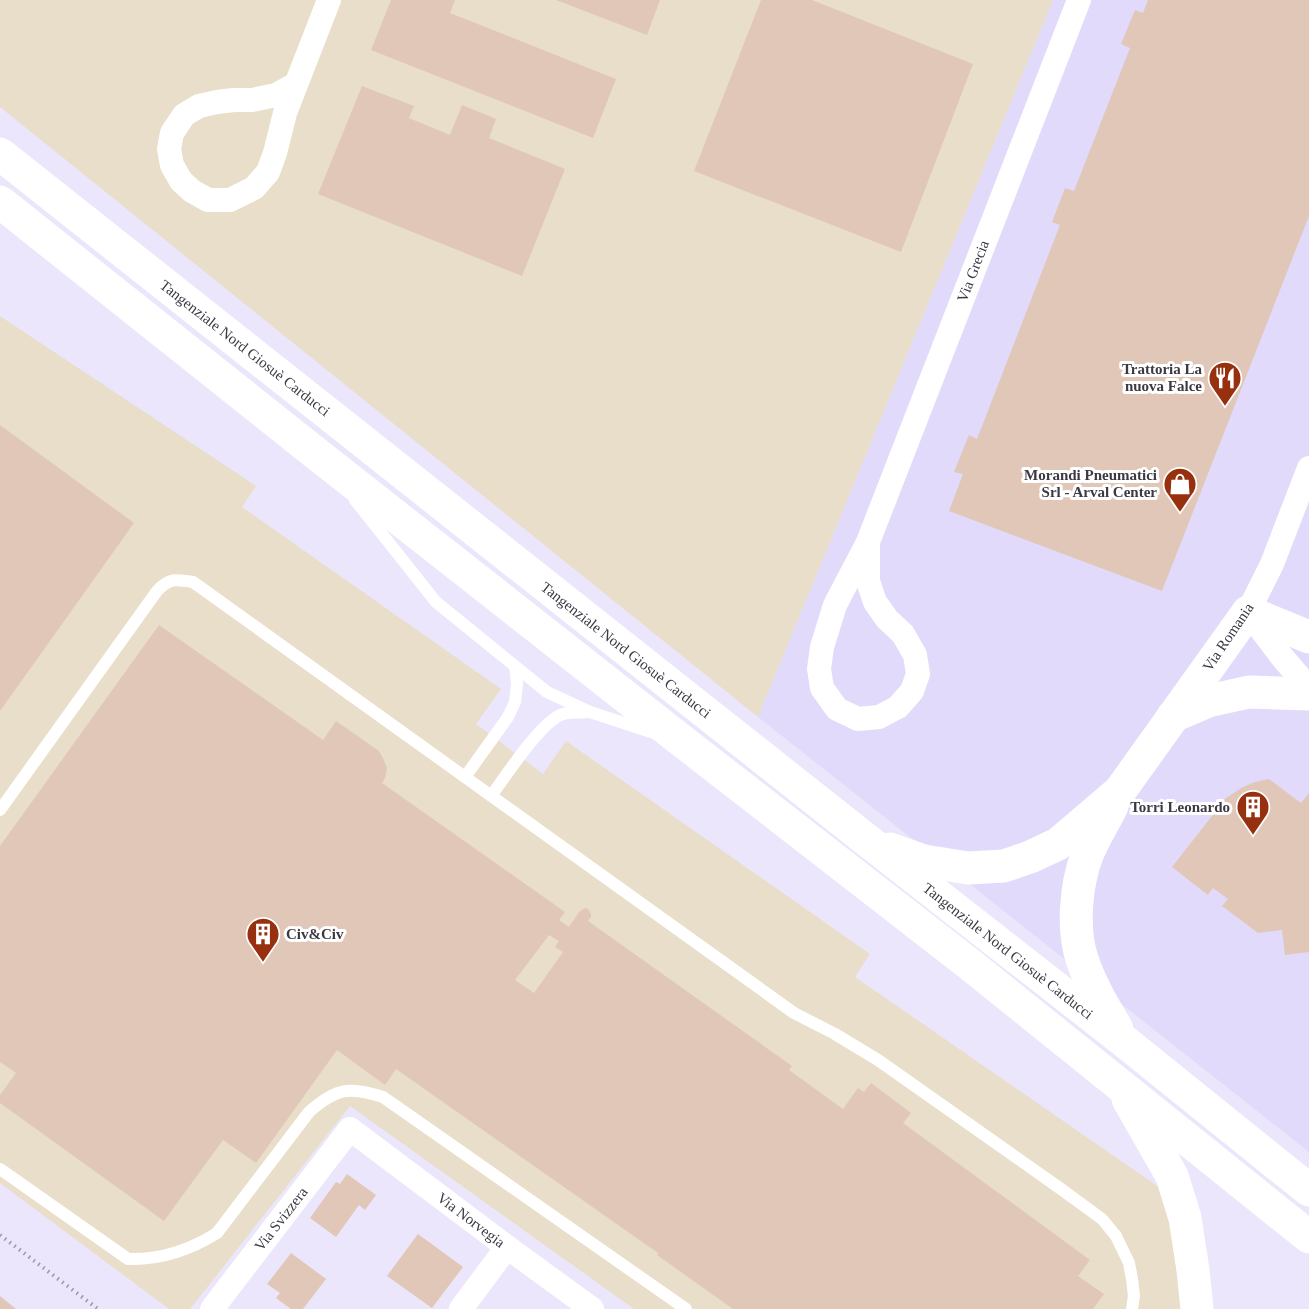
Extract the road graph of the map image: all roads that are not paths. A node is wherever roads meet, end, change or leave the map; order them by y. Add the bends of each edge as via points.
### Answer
1 (329, 0) edge
2 (1079, 0) edge
3 (296, 84) junction
4 (0, 154) edge
5 (0, 202) edge
6 (318, 455) junction
7 (1309, 468) edge
8 (868, 542) junction
9 (1248, 612) junction
10 (1309, 638) edge
11 (515, 666) junction
12 (1309, 687) edge
13 (1309, 694) edge
14 (590, 712) junction
15 (1173, 716) junction
16 (682, 741) junction
17 (465, 777) junction
18 (1120, 791) junction
19 (491, 796) junction
20 (0, 810) edge
21 (868, 841) junction
22 (1124, 1041) junction
23 (1120, 1085) junction
24 (350, 1129) joint
25 (0, 1168) edge
26 (1309, 1190) edge
27 (1309, 1237) edge
28 (507, 1247) junction
29 (212, 1309) edge
30 (461, 1309) edge
31 (592, 1309) edge
32 (686, 1309) edge
33 (1132, 1309) edge
34 (1197, 1309) edge

1 - 3 street
2 - 8 street, Via Grecia
3 - 3 street via 276,96 216,102 184,115 172,133 169,149 181,181 208,200 230,200 254,188 268,172
4 - 21 main road, Tangenziale Nord Giosuè Carducci
5 - 6 main road
6 - 11 lane via 436,602
6 - 16 main road
7 - 9 street, Via Romania via 1272,564
8 - 8 street, Via Grecia via 835,605 819,669 822,688 837,709 858,719 879,717 898,707 912,691 918,674 915,655 903,634 875,602 868,581
9 - 10 main road
9 - 12 street
9 - 15 main road, Via Romania
11 - 14 lane via 548,692
11 - 17 lane via 515,702
13 - 15 main road via 1249,692 1208,701
14 - 16 lane
14 - 19 lane via 564,714 541,729
15 - 18 main road, Via Romania
16 - 23 main road
17 - 19 lane
17 - 20 lane via 193,582 179,580 166,582 157,591
18 - 21 main road via 1058,844 1004,866 968,868 924,861
18 - 22 main road via 1087,854 1079,882 1077,916 1082,959
19 - 33 lane via 794,1013 878,1060 1102,1219 1116,1236 1129,1263
21 - 22 main road, Tangenziale Nord Giosuè Carducci
22 - 26 main road, Tangenziale Nord Giosuè Carducci
23 - 27 main road
23 - 34 main road via 1172,1176 1185,1218
24 - 28 street, Via Norvegia
24 - 29 street, Via Svizzera
25 - 32 lane via 128,1258 163,1257 218,1233 320,1102 351,1090 367,1092 383,1097
28 - 30 street
28 - 31 street, Via Norvegia

